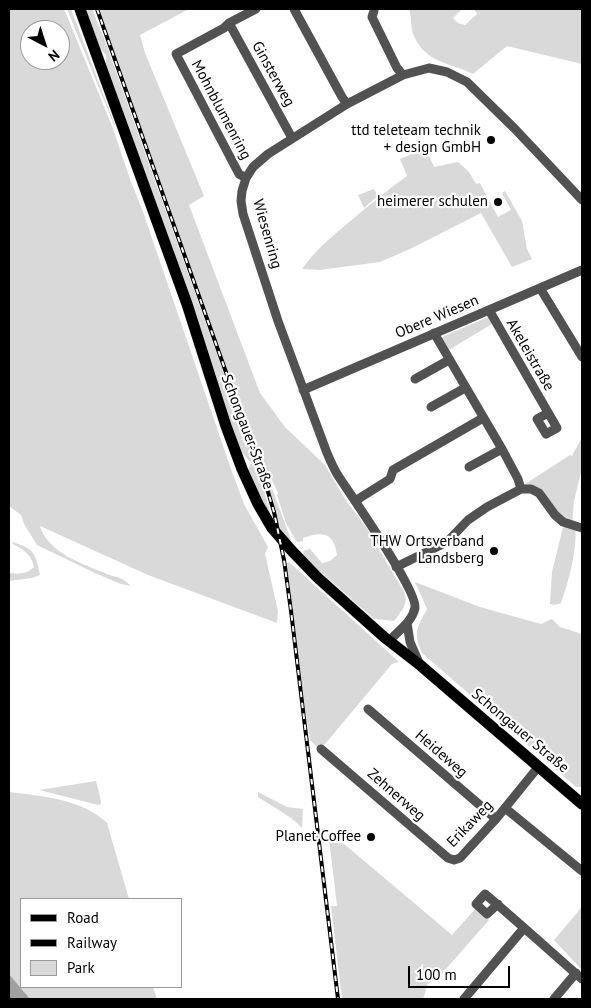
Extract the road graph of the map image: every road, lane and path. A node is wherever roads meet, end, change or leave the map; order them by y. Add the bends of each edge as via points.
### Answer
1 (80, 9) edge
2 (256, 9) edge
3 (294, 9) edge
4 (374, 10) dead end
5 (229, 23) junction
6 (403, 75) junction
7 (347, 104) junction
8 (292, 138) junction
9 (246, 178) junction
10 (582, 200) edge
11 (582, 270) edge
12 (540, 288) junction
13 (489, 310) junction
14 (434, 334) junction
15 (582, 356) edge
16 (449, 360) junction
17 (415, 379) dead end
18 (465, 388) junction
19 (303, 390) junction
20 (431, 407) dead end
21 (548, 413) dead end
22 (483, 418) junction
23 (502, 449) junction
24 (469, 467) dead end
25 (521, 489) junction
26 (355, 501) junction
27 (582, 528) edge
28 (396, 567) junction
29 (407, 623) junction
30 (389, 641) junction
31 (420, 665) junction
32 (368, 709) dead end
33 (321, 749) dead end
34 (539, 766) junction
35 (582, 804) edge
36 (505, 808) junction
37 (496, 819) junction
38 (454, 860) joint
39 (582, 871) edge
40 (498, 904) dead end
41 (524, 928) junction
42 (579, 976) edge
43 (464, 999) edge
44 (554, 999) edge

1 - 30 main road, Schongauer Straße via 187,304 226,426 258,504 278,537 292,552
2 - 5 street, Mohnblumenring
3 - 7 street
4 - 6 street via 372,17
5 - 8 street, Ginsterweg
5 - 9 street, Mohnblumenring via 176,54 239,174
6 - 7 street
6 - 10 street via 428,68 438,69 467,82
7 - 8 street
8 - 9 street via 253,167
9 - 19 street, Wiesenring via 241,196 243,214
11 - 12 street, Obere Wiesen
12 - 13 street, Obere Wiesen
12 - 15 street
13 - 14 street, Obere Wiesen
13 - 21 street, Akeleistraße
14 - 16 street
14 - 19 street, Obere Wiesen
16 - 17 street
16 - 18 street
18 - 20 street
18 - 22 street
19 - 26 street, Wiesenring via 327,453
22 - 23 street
22 - 26 street via 393,470 390,479
23 - 24 street
23 - 25 street
25 - 27 street via 539,493 555,516
25 - 28 street via 468,520 447,542
26 - 28 street, Wiesenring
28 - 29 street, Wiesenring via 414,596 415,608
29 - 30 street, Wiesenring
29 - 31 street via 410,642
30 - 31 main road, Schongauer Straße
31 - 34 main road, Schongauer Straße
32 - 37 street, Heideweg
33 - 38 street, Zehnerweg
34 - 35 main road, Schongauer Straße
34 - 36 street, Erikaweg
36 - 37 street, Erikaweg
36 - 39 street, Erikaweg
37 - 38 street, Erikaweg via 460,858
40 - 41 street
41 - 42 street
41 - 43 street
42 - 44 street

